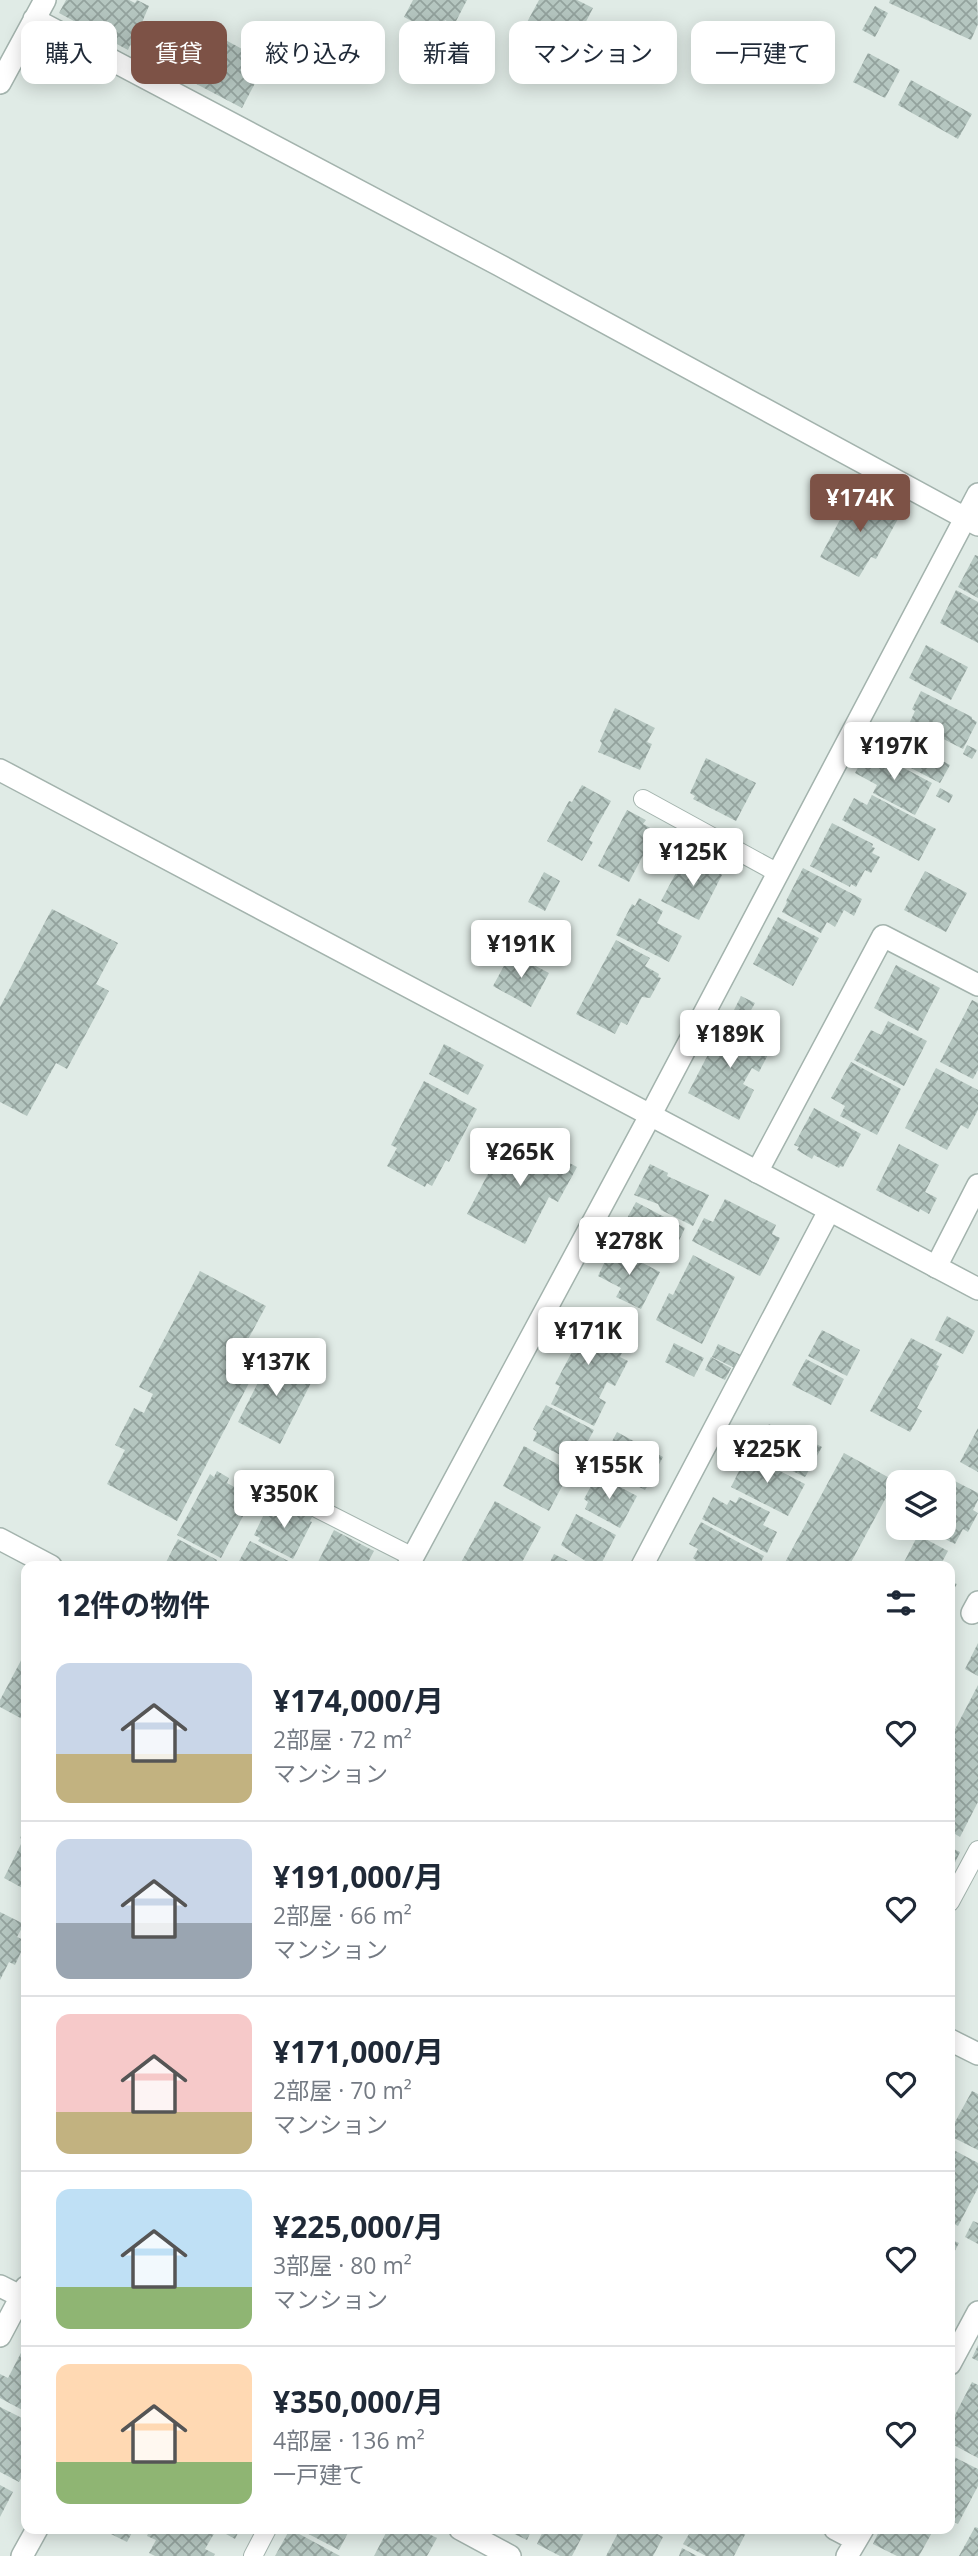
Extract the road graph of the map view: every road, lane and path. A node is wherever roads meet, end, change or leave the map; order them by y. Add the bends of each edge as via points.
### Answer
1 (45, 0) edge
2 (34, 19) junction
3 (0, 83) edge
4 (978, 494) edge
5 (971, 521) edge
6 (0, 770) edge
7 (643, 799) dead end
8 (778, 873) junction
9 (978, 985) edge
10 (651, 1114) junction
11 (757, 1172) junction
12 (978, 1185) edge
13 (829, 1211) junction
14 (936, 1267) junction
15 (978, 1289) edge
16 (279, 1489) dead end
17 (0, 1539) edge
18 (42, 1561) edge
19 (408, 1561) edge
20 (411, 1561) edge
21 (645, 1561) edge
22 (978, 1850) edge
23 (955, 1893) edge
24 (955, 2042) edge
25 (978, 2054) edge
26 (0, 2286) edge
27 (21, 2293) edge
28 (21, 2301) edge
29 (978, 2312) edge
30 (0, 2336) edge
31 (955, 2355) edge
32 (34, 2534) edge
33 (264, 2534) edge
34 (470, 2534) edge
35 (489, 2551) edge
36 (22, 2556) edge
37 (253, 2556) edge
38 (510, 2556) edge

1 - 2 street
2 - 3 street
2 - 5 street
4 - 5 street
5 - 8 street
6 - 10 street
7 - 8 lane
8 - 10 street
9 - 11 street via 883,936
10 - 11 street
10 - 20 street
11 - 13 street
12 - 14 street
13 - 14 street
13 - 21 street
14 - 15 street
16 - 19 lane
17 - 18 street
22 - 23 lane
24 - 25 street
26 - 27 street
28 - 30 street
29 - 31 street
32 - 36 street
33 - 37 lane
34 - 35 street
35 - 38 street

